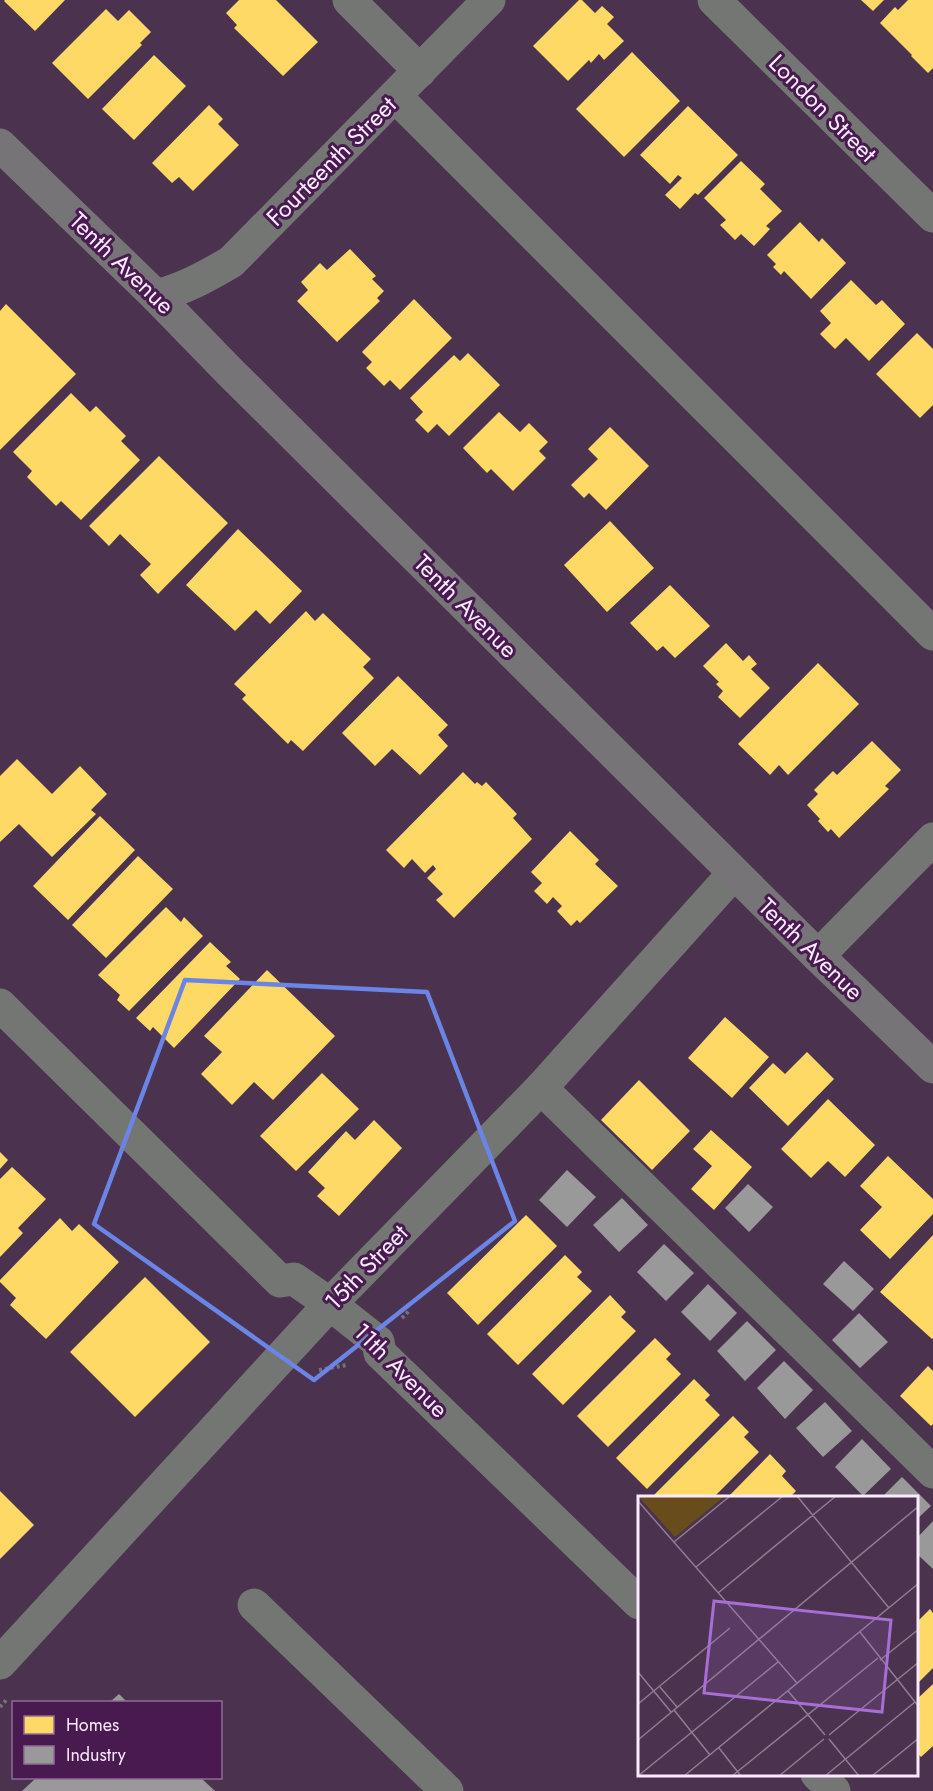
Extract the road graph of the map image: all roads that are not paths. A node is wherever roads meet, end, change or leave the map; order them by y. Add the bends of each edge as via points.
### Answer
1 (349, 0) edge
2 (489, 0) edge
3 (714, 0) edge
4 (420, 71) junction
5 (395, 96) junction
6 (0, 145) edge
7 (933, 216) edge
8 (156, 296) junction
9 (933, 634) edge
10 (933, 839) edge
11 (734, 873) junction
12 (818, 956) junction
13 (0, 1005) edge
14 (933, 1067) edge
15 (541, 1088) junction
16 (330, 1304) junction
17 (933, 1472) edge
18 (638, 1602) edge
19 (254, 1605) dead end
20 (0, 1663) edge
21 (819, 1776) edge
22 (447, 1791) edge
23 (834, 1791) edge

1 - 4 street
2 - 4 street, Fourteenth Street
3 - 7 street, London Street
4 - 5 street, Fourteenth Street
5 - 8 street, Fourteenth Street via 231,262 207,277
5 - 9 street
6 - 8 main road, Tenth Avenue
8 - 11 main road, Tenth Avenue
10 - 12 street
11 - 12 main road, Tenth Avenue
11 - 15 street, 15th Street
12 - 14 main road, Tenth Avenue
13 - 16 street, 11th Avenue via 280,1281 294,1279
15 - 16 street, 15th Street
15 - 17 street
16 - 18 street, 11th Avenue via 378,1342 380,1353
16 - 20 street, 15th Street
19 - 22 street
21 - 23 street

